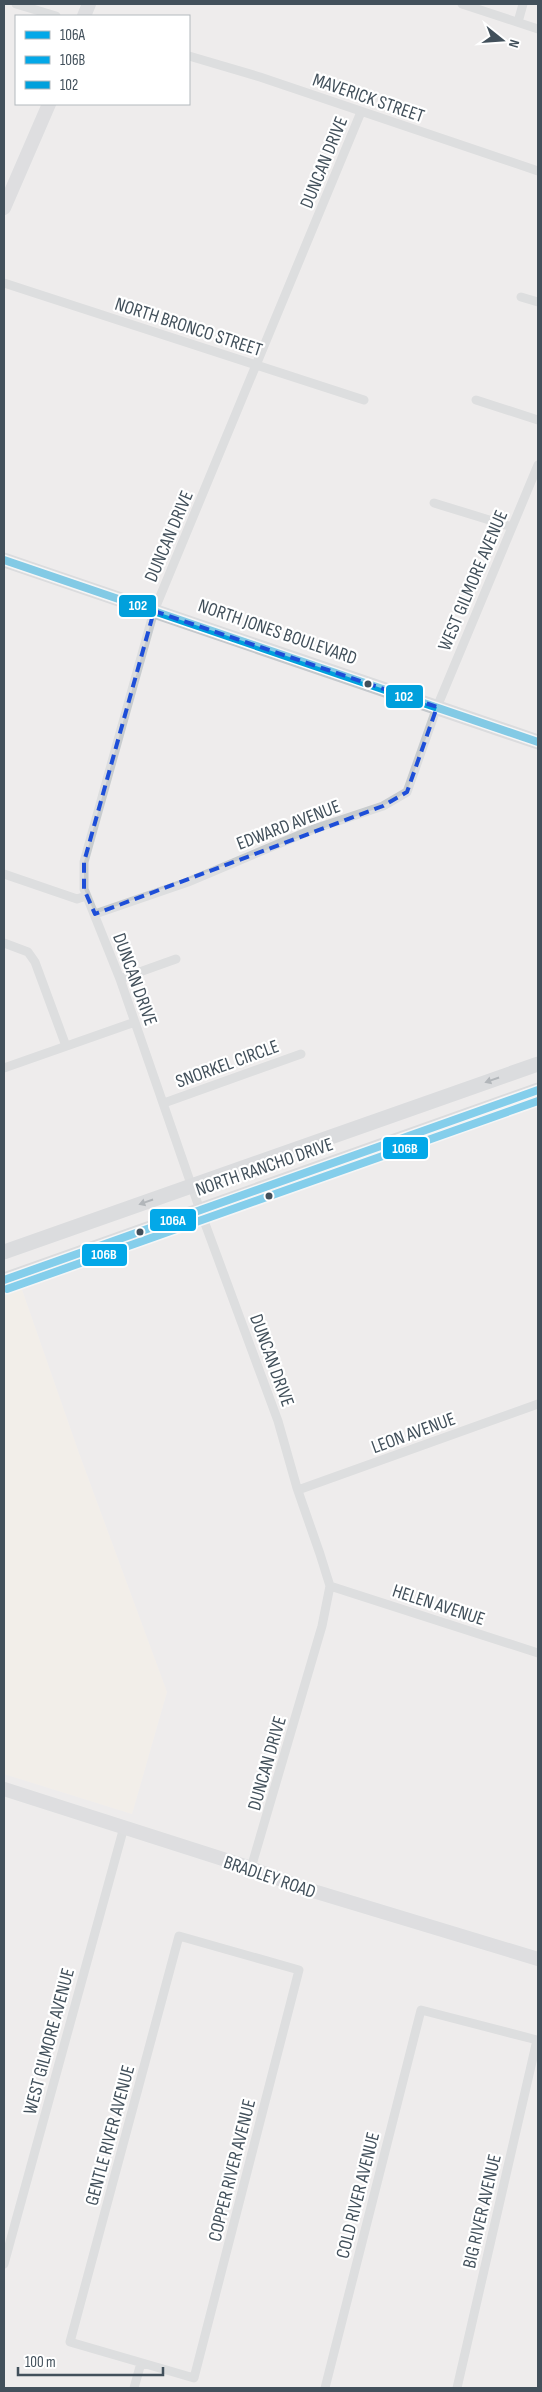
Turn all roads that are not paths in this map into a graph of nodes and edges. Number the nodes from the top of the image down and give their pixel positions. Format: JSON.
{"nodes":[{"id":1,"x":16,"y":4,"type":"edge"},
{"id":2,"x":462,"y":4,"type":"edge"},
{"id":3,"x":523,"y":4,"type":"edge"},
{"id":4,"x":53,"y":15,"type":"edge"},
{"id":5,"x":518,"y":22,"type":"junction"},
{"id":6,"x":538,"y":29,"type":"edge"},
{"id":7,"x":190,"y":56,"type":"edge"},
{"id":8,"x":49,"y":105,"type":"edge"},
{"id":9,"x":361,"y":112,"type":"junction"},
{"id":10,"x":538,"y":171,"type":"edge"},
{"id":11,"x":4,"y":208,"type":"edge"},
{"id":12,"x":4,"y":283,"type":"edge"},
{"id":13,"x":521,"y":297,"type":"dead end"},
{"id":14,"x":538,"y":302,"type":"edge"},
{"id":15,"x":257,"y":365,"type":"junction"},
{"id":16,"x":364,"y":400,"type":"dead end"},
{"id":17,"x":476,"y":400,"type":"dead end"},
{"id":18,"x":538,"y":420,"type":"edge"},
{"id":19,"x":538,"y":465,"type":"edge"},
{"id":20,"x":434,"y":503,"type":"dead end"},
{"id":21,"x":512,"y":527,"type":"junction"},
{"id":22,"x":4,"y":560,"type":"edge"},
{"id":23,"x":154,"y":611,"type":"junction"},
{"id":24,"x":437,"y":707,"type":"junction"},
{"id":25,"x":538,"y":742,"type":"edge"},
{"id":26,"x":4,"y":874,"type":"edge"},
{"id":27,"x":86,"y":896,"type":"junction"},
{"id":28,"x":95,"y":914,"type":"junction"},
{"id":29,"x":4,"y":943,"type":"edge"},
{"id":30,"x":176,"y":959,"type":"dead end"},
{"id":31,"x":120,"y":979,"type":"junction"},
{"id":32,"x":135,"y":1022,"type":"junction"},
{"id":33,"x":66,"y":1046,"type":"junction"},
{"id":34,"x":301,"y":1054,"type":"dead end"},
{"id":35,"x":538,"y":1064,"type":"edge"},
{"id":36,"x":4,"y":1068,"type":"edge"},
{"id":37,"x":538,"y":1090,"type":"edge"},
{"id":38,"x":164,"y":1103,"type":"junction"},
{"id":39,"x":192,"y":1186,"type":"junction"},
{"id":40,"x":200,"y":1210,"type":"junction"},
{"id":41,"x":4,"y":1252,"type":"edge"},
{"id":42,"x":4,"y":1280,"type":"edge"},
{"id":43,"x":538,"y":1404,"type":"edge"},
{"id":44,"x":298,"y":1490,"type":"junction"},
{"id":45,"x":330,"y":1586,"type":"junction"},
{"id":46,"x":538,"y":1653,"type":"edge"},
{"id":47,"x":4,"y":1789,"type":"edge"},
{"id":48,"x":124,"y":1827,"type":"junction"},
{"id":49,"x":252,"y":1868,"type":"junction"},
{"id":50,"x":538,"y":1959,"type":"edge"},
{"id":51,"x":299,"y":1970,"type":"joint"},
{"id":52,"x":537,"y":2040,"type":"joint"},
{"id":53,"x":4,"y":2264,"type":"edge"},
{"id":54,"x":141,"y":2363,"type":"junction"},
{"id":55,"x":134,"y":2388,"type":"edge"},
{"id":56,"x":325,"y":2388,"type":"edge"},
{"id":57,"x":458,"y":2388,"type":"edge"}],
"edges":[{"from":1,"to":4,"type":"street"},
{"from":2,"to":5,"type":"street"},
{"from":3,"to":5,"type":"street"},
{"from":5,"to":6,"type":"street"},
{"from":7,"to":9,"type":"street","name":"MAVERICK STREET"},
{"from":8,"to":11,"type":"street"},
{"from":9,"to":10,"type":"street","name":"MAVERICK STREET"},
{"from":9,"to":15,"type":"street","name":"DUNCAN DRIVE"},
{"from":12,"to":15,"type":"street","name":"NORTH BRONCO STREET"},
{"from":13,"to":14,"type":"street"},
{"from":15,"to":16,"type":"street","name":"NORTH BRONCO STREET"},
{"from":15,"to":23,"type":"street","name":"DUNCAN DRIVE"},
{"from":17,"to":18,"type":"street"},
{"from":19,"to":21,"type":"street","name":"WEST GILMORE AVENUE"},
{"from":20,"to":21,"type":"street"},
{"from":21,"to":24,"type":"street","name":"WEST GILMORE AVENUE"},
{"from":22,"to":23,"type":"main road","name":"NORTH JONES BOULEVARD"},
{"from":23,"to":24,"type":"main road","name":"NORTH JONES BOULEVARD"},
{"from":23,"to":27,"type":"street","name":"DUNCAN DRIVE"},
{"from":24,"to":25,"type":"main road","name":"NORTH JONES BOULEVARD"},
{"from":24,"to":28,"type":"street","name":"EDWARD AVENUE"},
{"from":26,"to":27,"type":"street"},
{"from":27,"to":28,"type":"street","name":"DUNCAN DRIVE"},
{"from":28,"to":31,"type":"street","name":"DUNCAN DRIVE"},
{"from":29,"to":33,"type":"street"},
{"from":30,"to":31,"type":"street"},
{"from":31,"to":32,"type":"street","name":"DUNCAN DRIVE"},
{"from":32,"to":33,"type":"street"},
{"from":32,"to":38,"type":"street","name":"DUNCAN DRIVE"},
{"from":33,"to":36,"type":"street"},
{"from":34,"to":38,"type":"street","name":"SNORKEL CIRCLE"},
{"from":35,"to":39,"type":"main road","name":"NORTH RANCHO DRIVE","one_way":true},
{"from":37,"to":40,"type":"main road","name":"NORTH RANCHO DRIVE"},
{"from":38,"to":39,"type":"street","name":"DUNCAN DRIVE"},
{"from":39,"to":40,"type":"street","name":"DUNCAN DRIVE"},
{"from":39,"to":41,"type":"main road","name":"NORTH RANCHO DRIVE","one_way":true},
{"from":40,"to":42,"type":"main road","name":"NORTH RANCHO DRIVE"},
{"from":40,"to":44,"type":"street","name":"DUNCAN DRIVE"},
{"from":43,"to":44,"type":"street","name":"LEON AVENUE"},
{"from":44,"to":45,"type":"street","name":"DUNCAN DRIVE"},
{"from":45,"to":46,"type":"street","name":"HELEN AVENUE"},
{"from":45,"to":49,"type":"street","name":"DUNCAN DRIVE"},
{"from":47,"to":48,"type":"street","name":"BRADLEY ROAD"},
{"from":48,"to":49,"type":"street","name":"BRADLEY ROAD"},
{"from":48,"to":53,"type":"street","name":"WEST GILMORE AVENUE"},
{"from":49,"to":50,"type":"street","name":"BRADLEY ROAD"},
{"from":51,"to":54,"type":"street","name":"COPPER RIVER AVENUE"},
{"from":51,"to":54,"type":"street","name":"GENTLE RIVER AVENUE"},
{"from":52,"to":56,"type":"street","name":"COLD RIVER AVENUE"},
{"from":52,"to":57,"type":"street","name":"BIG RIVER AVENUE"},
{"from":54,"to":55,"type":"street"}]}
